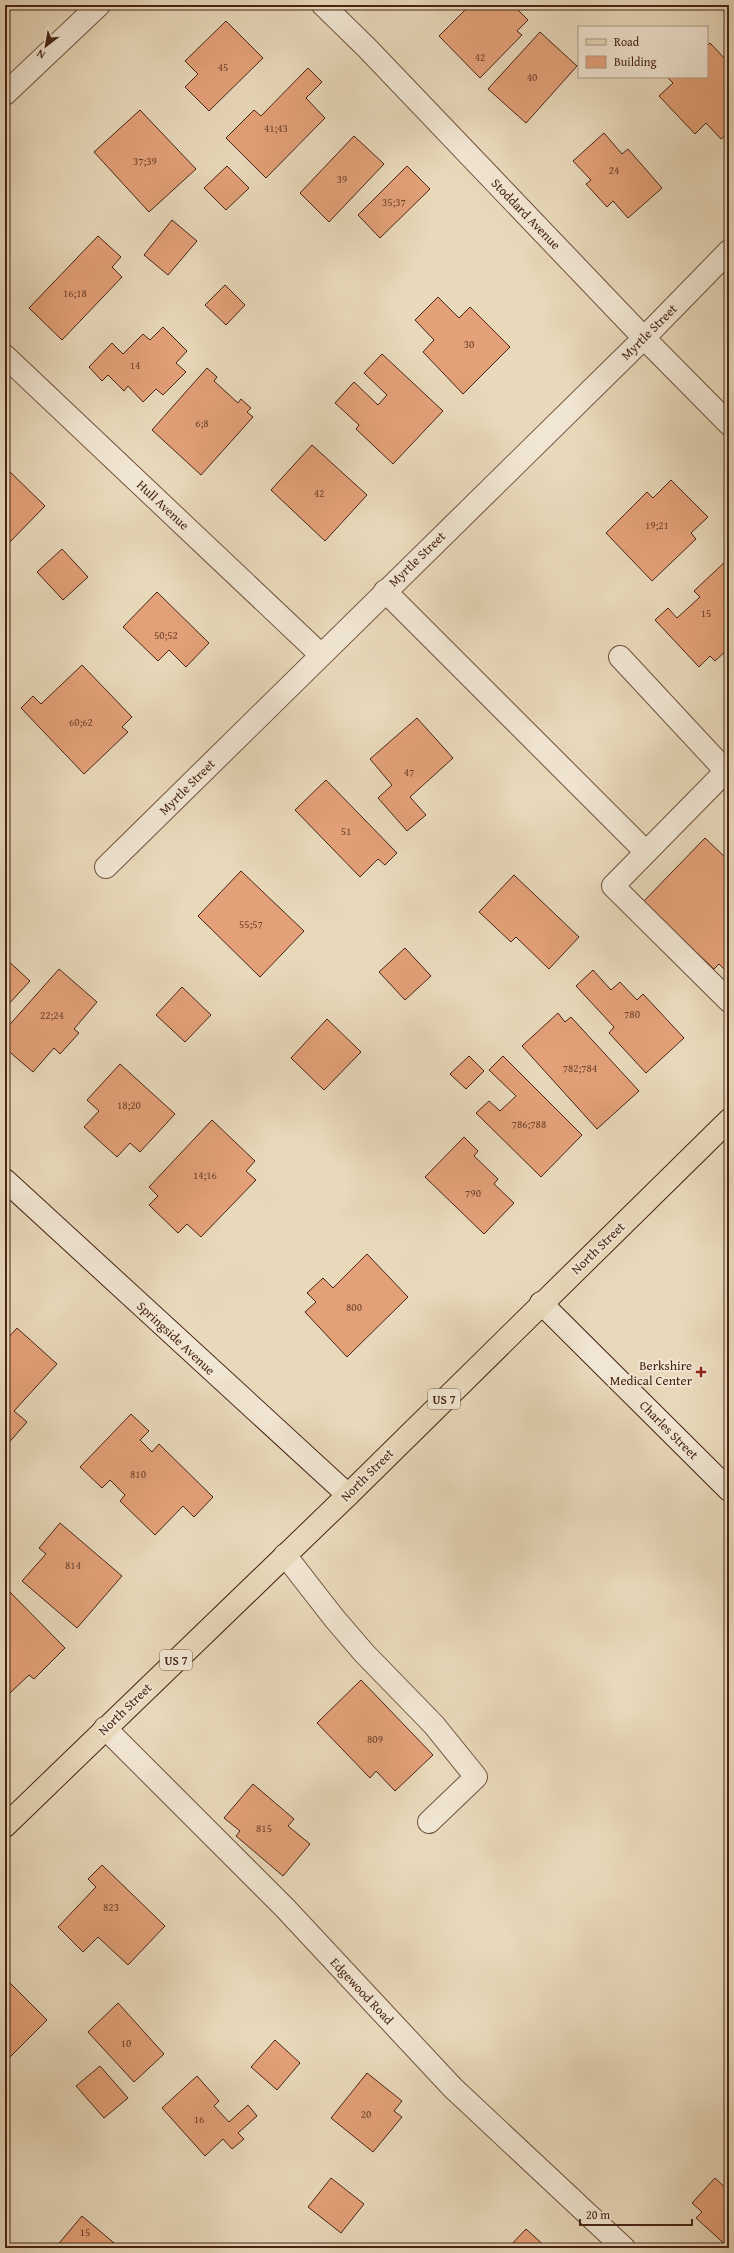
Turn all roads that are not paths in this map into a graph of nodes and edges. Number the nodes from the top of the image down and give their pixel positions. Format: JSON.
{"nodes":[{"id":1,"x":99,"y":5,"type":"edge"},
{"id":2,"x":323,"y":5,"type":"edge"},
{"id":3,"x":5,"y":94,"type":"edge"},
{"id":4,"x":729,"y":251,"type":"edge"},
{"id":5,"x":644,"y":338,"type":"junction"},
{"id":6,"x":5,"y":356,"type":"edge"},
{"id":7,"x":729,"y":424,"type":"edge"},
{"id":8,"x":385,"y":591,"type":"junction"},
{"id":9,"x":320,"y":654,"type":"junction"},
{"id":10,"x":620,"y":657,"type":"dead end"},
{"id":11,"x":728,"y":770,"type":"edge"},
{"id":12,"x":646,"y":852,"type":"junction"},
{"id":13,"x":106,"y":867,"type":"dead end"},
{"id":14,"x":729,"y":1001,"type":"edge"},
{"id":15,"x":728,"y":1121,"type":"edge"},
{"id":16,"x":5,"y":1180,"type":"edge"},
{"id":17,"x":540,"y":1303,"type":"junction"},
{"id":18,"x":729,"y":1490,"type":"edge"},
{"id":19,"x":348,"y":1495,"type":"junction"},
{"id":20,"x":285,"y":1556,"type":"junction"},
{"id":21,"x":105,"y":1728,"type":"junction"},
{"id":22,"x":430,"y":1822,"type":"dead end"},
{"id":23,"x":5,"y":1826,"type":"edge"},
{"id":24,"x":624,"y":2248,"type":"edge"}],
"edges":[{"from":1,"to":3,"type":"street"},
{"from":2,"to":5,"type":"street","name":"Stoddard Avenue"},
{"from":4,"to":5,"type":"street","name":"Myrtle Street"},
{"from":5,"to":7,"type":"street","name":"Stoddard Avenue"},
{"from":5,"to":8,"type":"street","name":"Myrtle Street"},
{"from":6,"to":9,"type":"street","name":"Hull Avenue"},
{"from":8,"to":9,"type":"street","name":"Myrtle Street"},
{"from":8,"to":12,"type":"street"},
{"from":9,"to":13,"type":"street","name":"Myrtle Street"},
{"from":10,"to":11,"type":"street"},
{"from":11,"to":12,"type":"street"},
{"from":12,"to":14,"type":"street"},
{"from":15,"to":17,"type":"main road","name":"North Street","number":"US 7"},
{"from":16,"to":19,"type":"street","name":"Springside Avenue"},
{"from":17,"to":18,"type":"street","name":"Charles Street"},
{"from":17,"to":19,"type":"main road","name":"North Street","number":"US 7"},
{"from":19,"to":20,"type":"main road","name":"North Street","number":"US 7"},
{"from":20,"to":21,"type":"main road","name":"North Street","number":"US 7"},
{"from":20,"to":22,"type":"street"},
{"from":21,"to":23,"type":"main road","name":"North Street","number":"US 7"},
{"from":21,"to":24,"type":"street","name":"Edgewood Road"}]}
